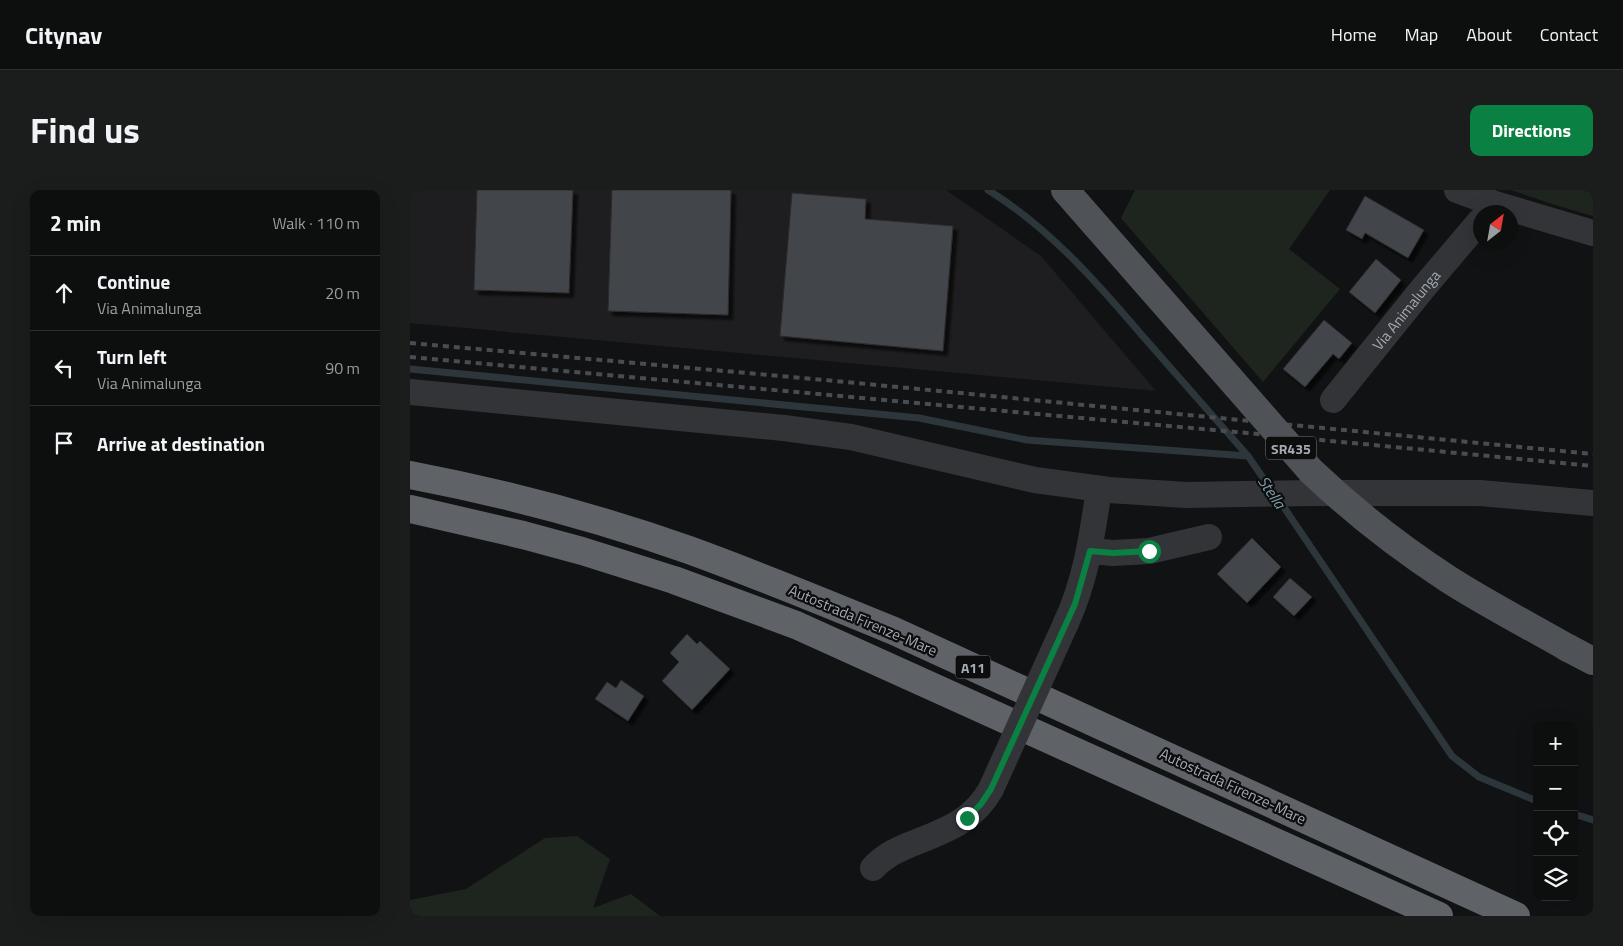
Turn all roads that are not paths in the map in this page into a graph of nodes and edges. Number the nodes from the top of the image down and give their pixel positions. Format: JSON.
{"nodes":[{"id":1,"x":1065,"y":190,"type":"edge"},
{"id":2,"x":1457,"y":190,"type":"edge"},
{"id":3,"x":1477,"y":205,"type":"edge"},
{"id":4,"x":1518,"y":219,"type":"edge"},
{"id":5,"x":1473,"y":230,"type":"edge"},
{"id":6,"x":1593,"y":233,"type":"edge"},
{"id":7,"x":410,"y":392,"type":"edge"},
{"id":8,"x":1333,"y":400,"type":"dead end"},
{"id":9,"x":410,"y":476,"type":"edge"},
{"id":10,"x":1099,"y":489,"type":"junction"},
{"id":11,"x":1593,"y":503,"type":"edge"},
{"id":12,"x":410,"y":509,"type":"edge"},
{"id":13,"x":1209,"y":537,"type":"dead end"},
{"id":14,"x":1090,"y":551,"type":"junction"},
{"id":15,"x":1593,"y":661,"type":"edge"},
{"id":16,"x":873,"y":868,"type":"dead end"},
{"id":17,"x":1439,"y":916,"type":"edge"},
{"id":18,"x":1516,"y":916,"type":"edge"}],
"edges":[{"from":1,"to":15,"type":"main road","number":"SR435","bridge":true},
{"from":2,"to":3,"type":"street"},
{"from":4,"to":6,"type":"street"},
{"from":5,"to":8,"type":"street","name":"Via Animalunga"},
{"from":7,"to":10,"type":"street"},
{"from":9,"to":18,"type":"highway","name":"Autostrada Firenze-Mare","number":"A11"},
{"from":10,"to":11,"type":"street"},
{"from":10,"to":14,"type":"street"},
{"from":12,"to":17,"type":"highway","name":"Autostrada Firenze-Mare","number":"A11"},
{"from":13,"to":14,"type":"street"},
{"from":14,"to":16,"type":"street","bridge":true}]}
